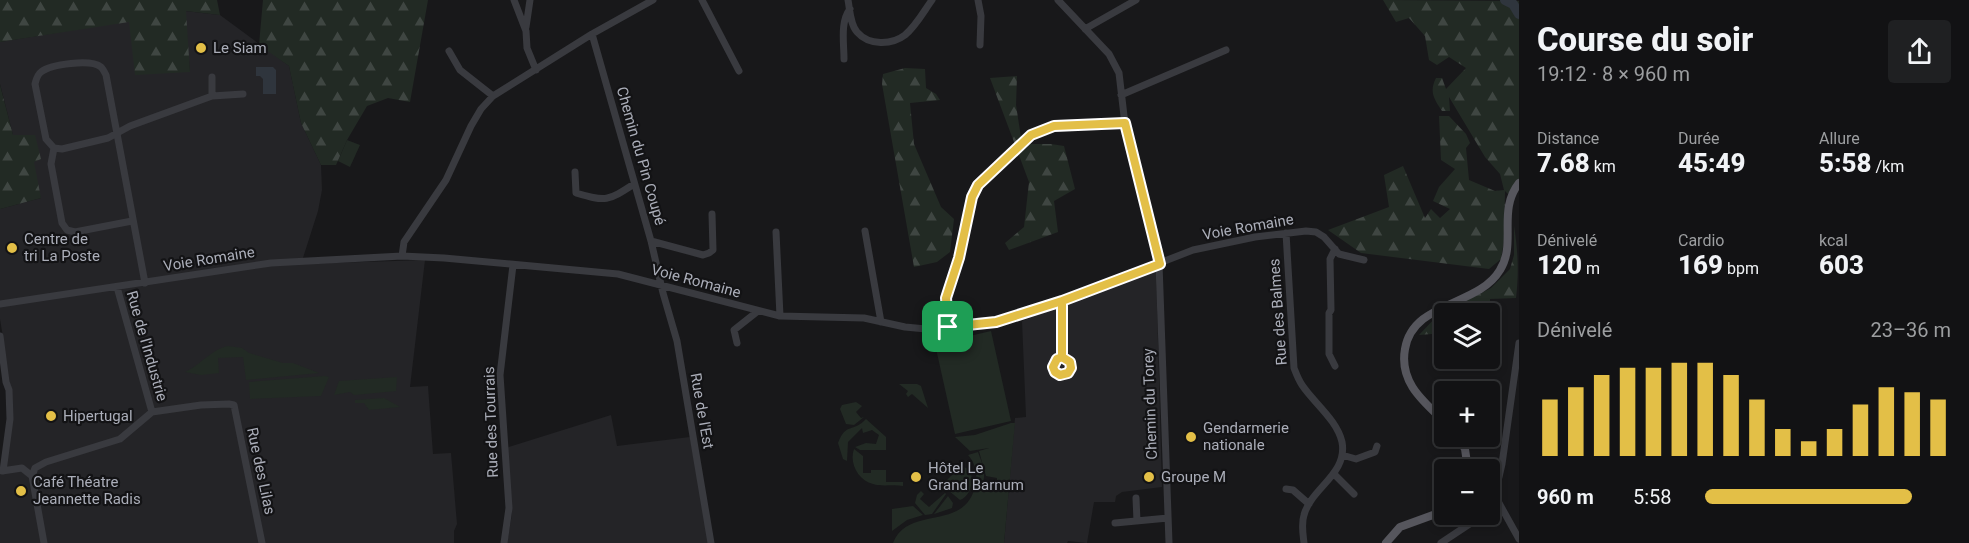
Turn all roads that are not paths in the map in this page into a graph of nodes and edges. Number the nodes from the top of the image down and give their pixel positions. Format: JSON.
{"nodes":[{"id":1,"x":514,"y":0,"type":"edge"},
{"id":2,"x":530,"y":0,"type":"edge"},
{"id":3,"x":653,"y":0,"type":"edge"},
{"id":4,"x":702,"y":0,"type":"edge"},
{"id":5,"x":848,"y":0,"type":"edge"},
{"id":6,"x":932,"y":0,"type":"edge"},
{"id":7,"x":978,"y":0,"type":"edge"},
{"id":8,"x":1058,"y":0,"type":"edge"},
{"id":9,"x":1136,"y":0,"type":"edge"},
{"id":10,"x":850,"y":9,"type":"junction"},
{"id":11,"x":1085,"y":29,"type":"junction"},
{"id":12,"x":526,"y":30,"type":"junction"},
{"id":13,"x":592,"y":34,"type":"junction"},
{"id":14,"x":980,"y":45,"type":"dead end"},
{"id":15,"x":1226,"y":50,"type":"dead end"},
{"id":16,"x":449,"y":51,"type":"dead end"},
{"id":17,"x":844,"y":59,"type":"dead end"},
{"id":18,"x":536,"y":70,"type":"junction"},
{"id":19,"x":739,"y":71,"type":"dead end"},
{"id":20,"x":212,"y":77,"type":"dead end"},
{"id":21,"x":243,"y":94,"type":"dead end"},
{"id":22,"x":1121,"y":94,"type":"junction"},
{"id":23,"x":212,"y":96,"type":"junction"},
{"id":24,"x":493,"y":96,"type":"junction"},
{"id":25,"x":1125,"y":123,"type":"junction"},
{"id":26,"x":116,"y":134,"type":"junction"},
{"id":27,"x":54,"y":148,"type":"junction"},
{"id":28,"x":575,"y":172,"type":"dead end"},
{"id":29,"x":1519,"y":183,"type":"edge"},
{"id":30,"x":634,"y":184,"type":"junction"},
{"id":31,"x":712,"y":214,"type":"dead end"},
{"id":32,"x":132,"y":221,"type":"junction"},
{"id":33,"x":865,"y":231,"type":"dead end"},
{"id":34,"x":777,"y":232,"type":"dead end"},
{"id":35,"x":1286,"y":232,"type":"junction"},
{"id":36,"x":651,"y":241,"type":"junction"},
{"id":37,"x":1335,"y":249,"type":"junction"},
{"id":38,"x":402,"y":256,"type":"junction"},
{"id":39,"x":1364,"y":260,"type":"dead end"},
{"id":40,"x":513,"y":264,"type":"junction"},
{"id":41,"x":1160,"y":264,"type":"junction"},
{"id":42,"x":145,"y":283,"type":"junction"},
{"id":43,"x":661,"y":286,"type":"junction"},
{"id":44,"x":117,"y":287,"type":"junction"},
{"id":45,"x":1062,"y":301,"type":"junction"},
{"id":46,"x":0,"y":304,"type":"edge"},
{"id":47,"x":758,"y":311,"type":"junction"},
{"id":48,"x":780,"y":316,"type":"junction"},
{"id":49,"x":880,"y":322,"type":"junction"},
{"id":50,"x":948,"y":327,"type":"junction"},
{"id":51,"x":0,"y":336,"type":"edge"},
{"id":52,"x":737,"y":343,"type":"dead end"},
{"id":53,"x":1519,"y":343,"type":"edge"},
{"id":54,"x":1062,"y":357,"type":"dead end"},
{"id":55,"x":1335,"y":366,"type":"dead end"},
{"id":56,"x":1434,"y":410,"type":"edge"},
{"id":57,"x":152,"y":412,"type":"junction"},
{"id":58,"x":1377,"y":446,"type":"dead end"},
{"id":59,"x":1342,"y":455,"type":"junction"},
{"id":60,"x":1500,"y":470,"type":"edge"},
{"id":61,"x":2,"y":471,"type":"edge"},
{"id":62,"x":1334,"y":474,"type":"junction"},
{"id":63,"x":32,"y":476,"type":"junction"},
{"id":64,"x":1286,"y":489,"type":"dead end"},
{"id":65,"x":1354,"y":494,"type":"dead end"},
{"id":66,"x":1136,"y":498,"type":"dead end"},
{"id":67,"x":1500,"y":503,"type":"edge"},
{"id":68,"x":1309,"y":504,"type":"junction"},
{"id":69,"x":1434,"y":515,"type":"edge"},
{"id":70,"x":1168,"y":518,"type":"junction"},
{"id":71,"x":1137,"y":521,"type":"junction"},
{"id":72,"x":1115,"y":523,"type":"dead end"},
{"id":73,"x":1469,"y":525,"type":"edge"},
{"id":74,"x":1519,"y":539,"type":"edge"},
{"id":75,"x":44,"y":543,"type":"edge"},
{"id":76,"x":262,"y":543,"type":"edge"},
{"id":77,"x":504,"y":543,"type":"edge"},
{"id":78,"x":711,"y":543,"type":"edge"},
{"id":79,"x":1169,"y":543,"type":"edge"},
{"id":80,"x":1304,"y":543,"type":"edge"},
{"id":81,"x":1386,"y":543,"type":"edge"},
{"id":82,"x":1441,"y":543,"type":"edge"}],
"edges":[{"from":1,"to":12,"type":"street"},
{"from":2,"to":12,"type":"street"},
{"from":3,"to":13,"type":"street"},
{"from":4,"to":19,"type":"street"},
{"from":5,"to":10,"type":"street"},
{"from":6,"to":10,"type":"street"},
{"from":7,"to":14,"type":"street"},
{"from":8,"to":11,"type":"street","name":"Chemin du Torey"},
{"from":9,"to":11,"type":"street"},
{"from":10,"to":17,"type":"street"},
{"from":11,"to":22,"type":"street","name":"Chemin du Torey"},
{"from":12,"to":18,"type":"street"},
{"from":13,"to":18,"type":"street"},
{"from":13,"to":30,"type":"street","name":"Chemin du Pin Coupé"},
{"from":15,"to":22,"type":"street"},
{"from":16,"to":24,"type":"street"},
{"from":18,"to":24,"type":"street"},
{"from":20,"to":23,"type":"street"},
{"from":21,"to":23,"type":"street"},
{"from":22,"to":25,"type":"street","name":"Chemin du Torey"},
{"from":23,"to":26,"type":"street"},
{"from":24,"to":38,"type":"street"},
{"from":25,"to":41,"type":"street","name":"Chemin du Torey"},
{"from":25,"to":50,"type":"street"},
{"from":26,"to":27,"type":"street"},
{"from":26,"to":27,"type":"street"},
{"from":26,"to":32,"type":"street"},
{"from":27,"to":32,"type":"street"},
{"from":28,"to":30,"type":"street"},
{"from":29,"to":56,"type":"main road"},
{"from":30,"to":36,"type":"street","name":"Chemin du Pin Coupé"},
{"from":31,"to":36,"type":"street"},
{"from":32,"to":42,"type":"street"},
{"from":33,"to":49,"type":"street"},
{"from":34,"to":48,"type":"street"},
{"from":35,"to":37,"type":"street","name":"Voie Romaine"},
{"from":35,"to":41,"type":"street","name":"Voie Romaine"},
{"from":35,"to":59,"type":"street","name":"Rue des Balmes"},
{"from":36,"to":43,"type":"street","name":"Chemin du Pin Coupé"},
{"from":37,"to":39,"type":"street","name":"Voie Romaine"},
{"from":37,"to":55,"type":"street"},
{"from":38,"to":40,"type":"street","name":"Voie Romaine"},
{"from":38,"to":42,"type":"street","name":"Voie Romaine"},
{"from":40,"to":43,"type":"street","name":"Voie Romaine"},
{"from":40,"to":77,"type":"street","name":"Rue des Tourrais"},
{"from":41,"to":45,"type":"street","name":"Voie Romaine"},
{"from":41,"to":70,"type":"street","name":"Chemin du Torey"},
{"from":42,"to":44,"type":"street","name":"Voie Romaine"},
{"from":43,"to":47,"type":"street","name":"Voie Romaine"},
{"from":43,"to":78,"type":"street","name":"Rue de l'Est"},
{"from":44,"to":46,"type":"street","name":"Voie Romaine"},
{"from":44,"to":57,"type":"street","name":"Rue de l'Industrie"},
{"from":45,"to":50,"type":"street","name":"Voie Romaine"},
{"from":45,"to":54,"type":"street"},
{"from":47,"to":48,"type":"street","name":"Voie Romaine"},
{"from":47,"to":52,"type":"street"},
{"from":48,"to":49,"type":"street","name":"Voie Romaine"},
{"from":49,"to":50,"type":"street","name":"Voie Romaine"},
{"from":51,"to":61,"type":"street"},
{"from":53,"to":60,"type":"street"},
{"from":57,"to":63,"type":"street"},
{"from":57,"to":76,"type":"street","name":"Rue des Lilas"},
{"from":58,"to":59,"type":"street"},
{"from":59,"to":62,"type":"street"},
{"from":61,"to":63,"type":"street"},
{"from":62,"to":65,"type":"street"},
{"from":62,"to":68,"type":"street"},
{"from":63,"to":75,"type":"street"},
{"from":64,"to":68,"type":"street"},
{"from":66,"to":71,"type":"street"},
{"from":67,"to":74,"type":"street"},
{"from":68,"to":80,"type":"street"},
{"from":69,"to":81,"type":"main road"},
{"from":70,"to":71,"type":"street"},
{"from":70,"to":79,"type":"street","name":"Chemin du Torey"},
{"from":71,"to":72,"type":"street"},
{"from":73,"to":82,"type":"street"}]}
